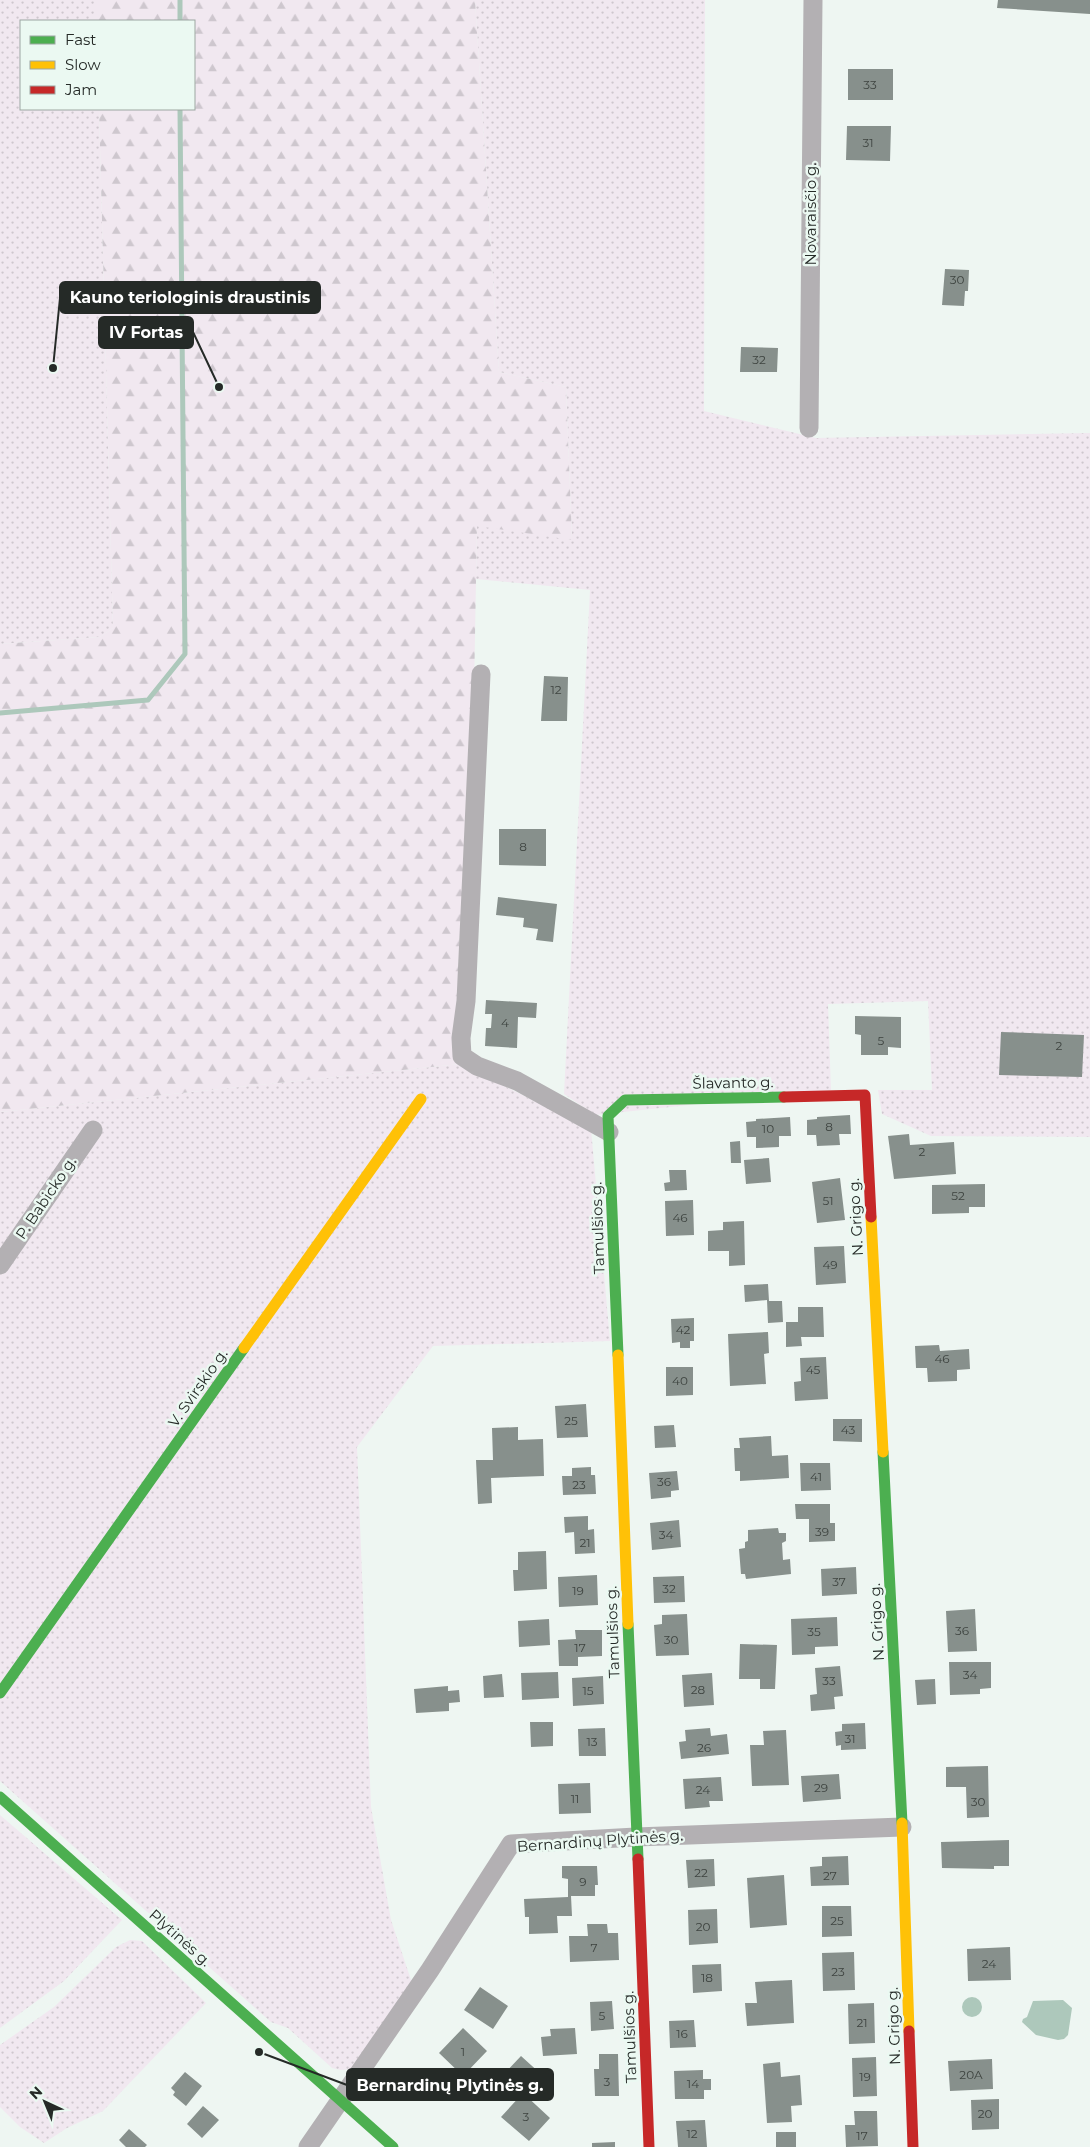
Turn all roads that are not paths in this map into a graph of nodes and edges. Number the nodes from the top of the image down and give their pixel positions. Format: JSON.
{"nodes":[{"id":1,"x":813,"y":0,"type":"edge"},
{"id":2,"x":809,"y":428,"type":"dead end"},
{"id":3,"x":481,"y":674,"type":"dead end"},
{"id":4,"x":865,"y":1095,"type":"joint"},
{"id":5,"x":421,"y":1099,"type":"dead end"},
{"id":6,"x":609,"y":1124,"type":"junction"},
{"id":7,"x":93,"y":1130,"type":"dead end"},
{"id":8,"x":0,"y":1266,"type":"edge"},
{"id":9,"x":0,"y":1693,"type":"edge"},
{"id":10,"x":0,"y":1797,"type":"edge"},
{"id":11,"x":902,"y":1827,"type":"junction"},
{"id":12,"x":636,"y":1837,"type":"junction"},
{"id":13,"x":340,"y":2100,"type":"junction"},
{"id":14,"x":308,"y":2147,"type":"edge"},
{"id":15,"x":393,"y":2147,"type":"edge"},
{"id":16,"x":649,"y":2147,"type":"edge"},
{"id":17,"x":913,"y":2147,"type":"edge"}],
"edges":[{"from":1,"to":2,"type":"street","name":"Novaraisčio g."},
{"from":3,"to":6,"type":"street"},
{"from":4,"to":6,"type":"street","name":"Šlavanto g."},
{"from":4,"to":11,"type":"street","name":"N. Grigo g."},
{"from":5,"to":9,"type":"street","name":"V. Svirskio g."},
{"from":6,"to":12,"type":"street","name":"Tamulšios g."},
{"from":7,"to":8,"type":"street","name":"P. Babicko g."},
{"from":10,"to":13,"type":"street","name":"Plytinės g."},
{"from":11,"to":12,"type":"street","name":"Bernardinų Plytinės g."},
{"from":11,"to":17,"type":"street","name":"N. Grigo g."},
{"from":12,"to":13,"type":"street","name":"Bernardinų Plytinės g."},
{"from":12,"to":16,"type":"street","name":"Tamulšios g."},
{"from":13,"to":14,"type":"street","name":"Bernardinų Plytinės g."},
{"from":13,"to":15,"type":"street","name":"Plytinės g."}]}
